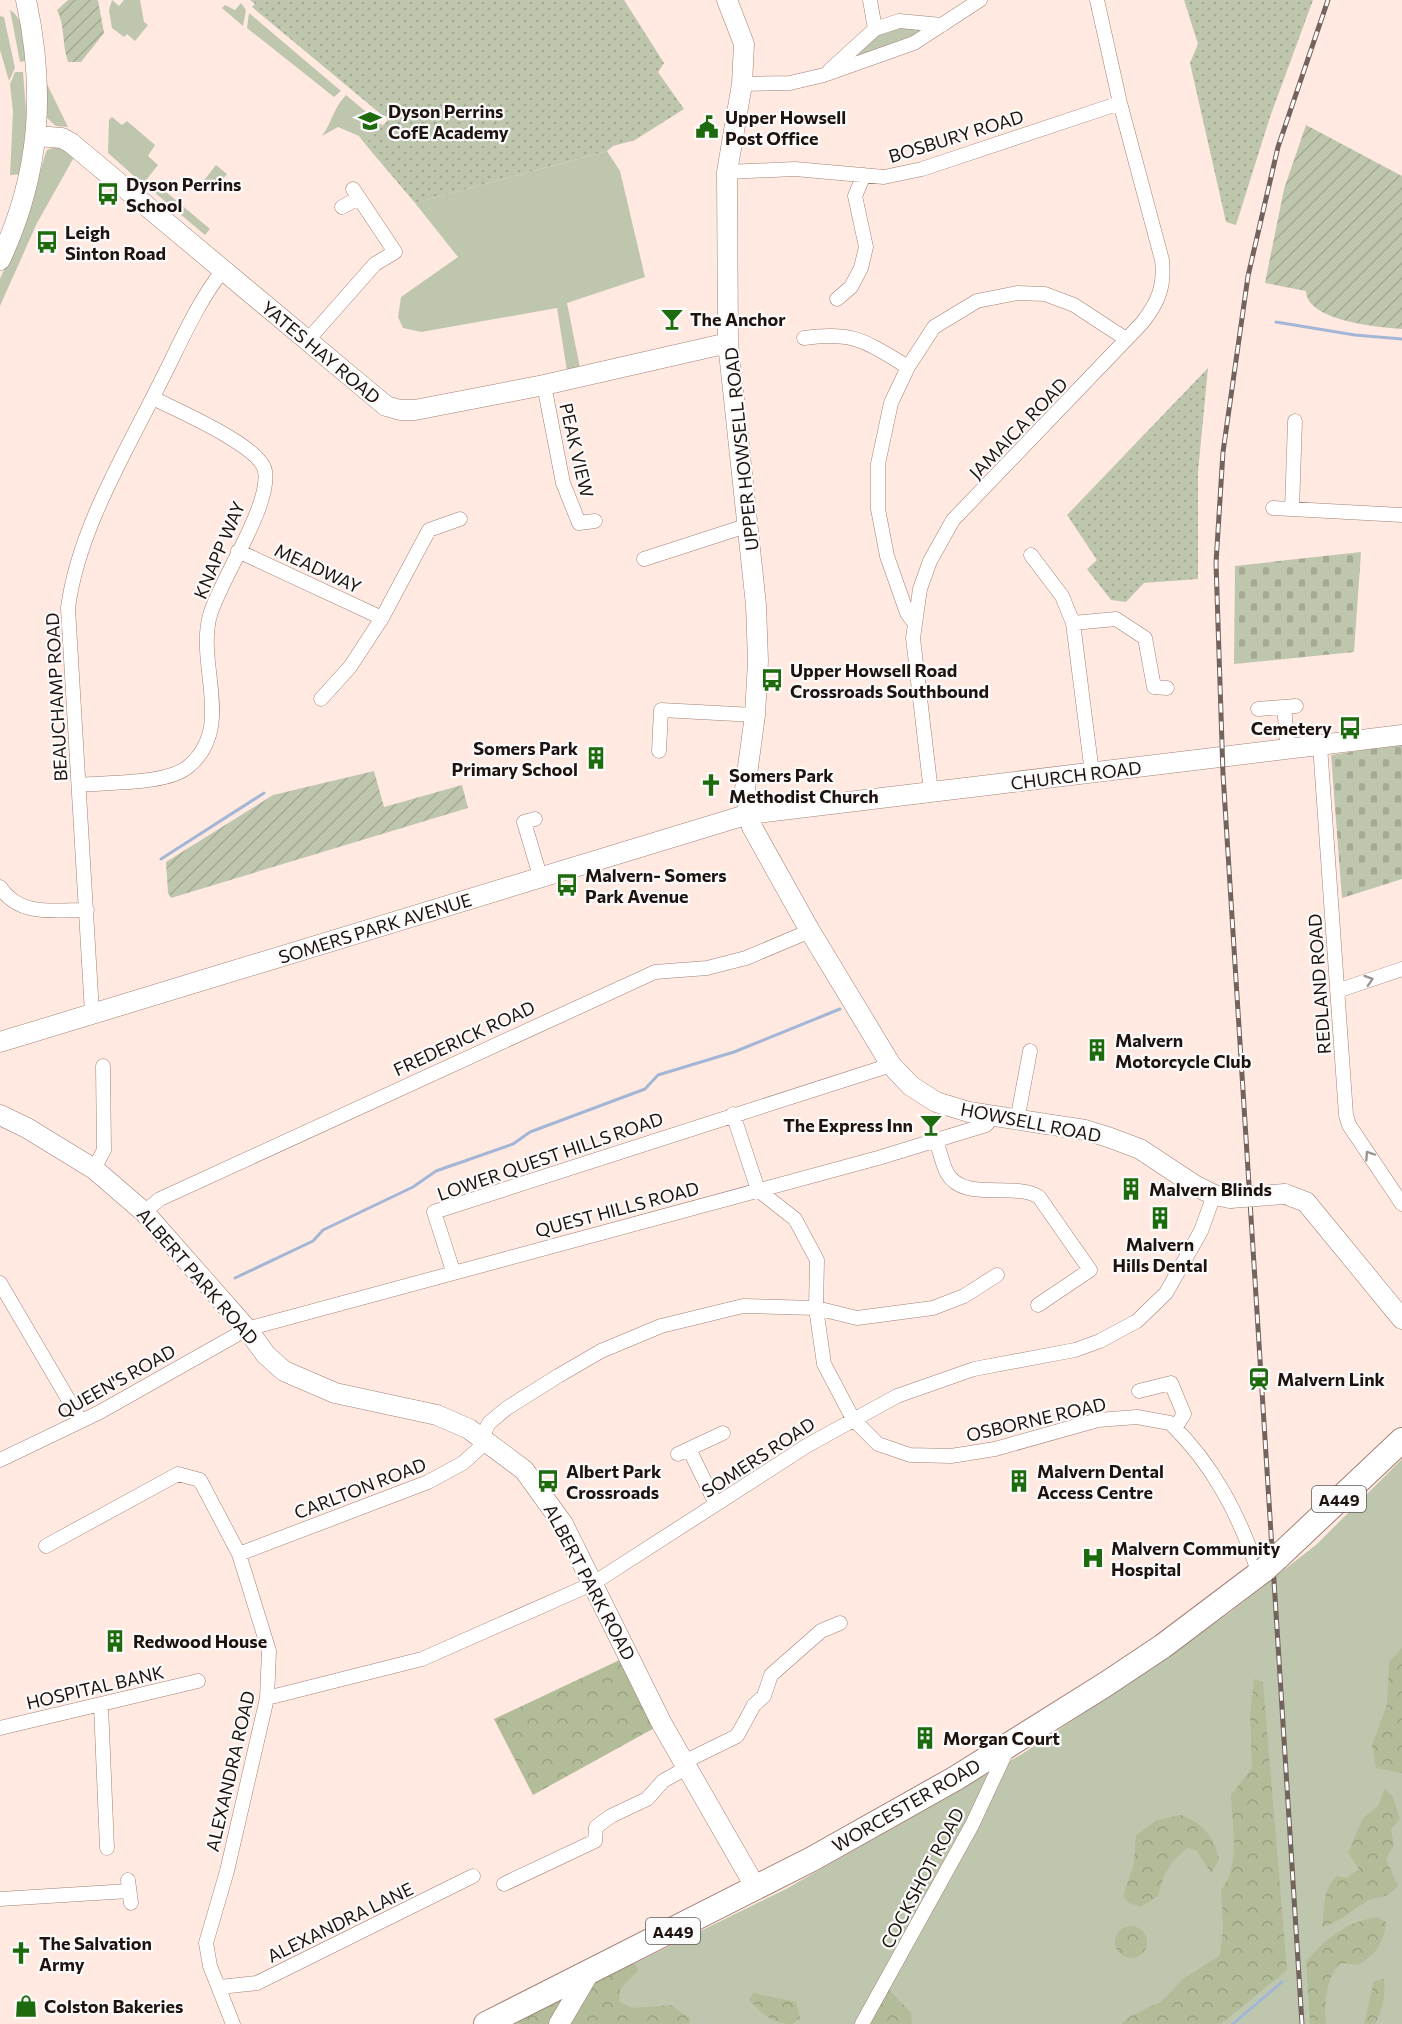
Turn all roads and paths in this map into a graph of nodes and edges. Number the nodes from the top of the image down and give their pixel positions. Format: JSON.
{"nodes":[{"id":1,"x":26,"y":0,"type":"edge"},
{"id":2,"x":727,"y":0,"type":"edge"},
{"id":3,"x":870,"y":0,"type":"edge"},
{"id":4,"x":980,"y":0,"type":"edge"},
{"id":5,"x":1097,"y":0,"type":"edge"},
{"id":6,"x":942,"y":25,"type":"junction"},
{"id":7,"x":875,"y":29,"type":"junction"},
{"id":8,"x":824,"y":75,"type":"junction"},
{"id":9,"x":742,"y":84,"type":"junction"},
{"id":10,"x":1120,"y":103,"type":"junction"},
{"id":11,"x":36,"y":136,"type":"junction"},
{"id":12,"x":727,"y":172,"type":"junction"},
{"id":13,"x":864,"y":175,"type":"junction"},
{"id":14,"x":342,"y":207,"type":"dead end"},
{"id":15,"x":0,"y":260,"type":"edge"},
{"id":16,"x":223,"y":270,"type":"junction"},
{"id":17,"x":837,"y":299,"type":"dead end"},
{"id":18,"x":804,"y":338,"type":"dead end"},
{"id":19,"x":1126,"y":339,"type":"junction"},
{"id":20,"x":307,"y":341,"type":"junction"},
{"id":21,"x":729,"y":344,"type":"junction"},
{"id":22,"x":908,"y":367,"type":"junction"},
{"id":23,"x":544,"y":385,"type":"junction"},
{"id":24,"x":153,"y":398,"type":"junction"},
{"id":25,"x":1294,"y":421,"type":"dead end"},
{"id":26,"x":1273,"y":508,"type":"dead end"},
{"id":27,"x":1292,"y":509,"type":"junction"},
{"id":28,"x":1402,"y":515,"type":"edge"},
{"id":29,"x":460,"y":519,"type":"dead end"},
{"id":30,"x":595,"y":521,"type":"dead end"},
{"id":31,"x":749,"y":525,"type":"junction"},
{"id":32,"x":238,"y":551,"type":"junction"},
{"id":33,"x":1031,"y":555,"type":"dead end"},
{"id":34,"x":644,"y":558,"type":"dead end"},
{"id":35,"x":382,"y":618,"type":"junction"},
{"id":36,"x":913,"y":621,"type":"junction"},
{"id":37,"x":1073,"y":623,"type":"junction"},
{"id":38,"x":1167,"y":688,"type":"dead end"},
{"id":39,"x":321,"y":699,"type":"dead end"},
{"id":40,"x":1258,"y":709,"type":"dead end"},
{"id":41,"x":754,"y":715,"type":"junction"},
{"id":42,"x":1402,"y":735,"type":"edge"},
{"id":43,"x":1320,"y":745,"type":"junction"},
{"id":44,"x":1288,"y":748,"type":"junction"},
{"id":45,"x":659,"y":752,"type":"dead end"},
{"id":46,"x":1092,"y":773,"type":"junction"},
{"id":47,"x":79,"y":784,"type":"junction"},
{"id":48,"x":931,"y":792,"type":"junction"},
{"id":49,"x":749,"y":814,"type":"junction"},
{"id":50,"x":535,"y":819,"type":"dead end"},
{"id":51,"x":540,"y":876,"type":"junction"},
{"id":52,"x":0,"y":887,"type":"edge"},
{"id":53,"x":87,"y":910,"type":"junction"},
{"id":54,"x":810,"y":931,"type":"junction"},
{"id":55,"x":1402,"y":969,"type":"edge"},
{"id":56,"x":1337,"y":991,"type":"junction"},
{"id":57,"x":92,"y":1014,"type":"junction"},
{"id":58,"x":0,"y":1042,"type":"edge"},
{"id":59,"x":1030,"y":1051,"type":"dead end"},
{"id":60,"x":891,"y":1065,"type":"junction"},
{"id":61,"x":103,"y":1066,"type":"dead end"},
{"id":62,"x":733,"y":1114,"type":"junction"},
{"id":63,"x":0,"y":1115,"type":"edge"},
{"id":64,"x":993,"y":1117,"type":"junction"},
{"id":65,"x":1017,"y":1121,"type":"junction"},
{"id":66,"x":936,"y":1141,"type":"junction"},
{"id":67,"x":94,"y":1169,"type":"junction"},
{"id":68,"x":758,"y":1190,"type":"junction"},
{"id":69,"x":1222,"y":1196,"type":"junction"},
{"id":70,"x":1402,"y":1204,"type":"edge"},
{"id":71,"x":144,"y":1212,"type":"junction"},
{"id":72,"x":453,"y":1271,"type":"junction"},
{"id":73,"x":997,"y":1275,"type":"dead end"},
{"id":74,"x":0,"y":1284,"type":"edge"},
{"id":75,"x":1038,"y":1305,"type":"dead end"},
{"id":76,"x":816,"y":1308,"type":"junction"},
{"id":77,"x":1402,"y":1319,"type":"edge"},
{"id":78,"x":247,"y":1329,"type":"junction"},
{"id":79,"x":1139,"y":1391,"type":"dead end"},
{"id":80,"x":853,"y":1419,"type":"junction"},
{"id":81,"x":81,"y":1421,"type":"junction"},
{"id":82,"x":1175,"y":1428,"type":"junction"},
{"id":83,"x":723,"y":1433,"type":"dead end"},
{"id":84,"x":484,"y":1439,"type":"junction"},
{"id":85,"x":1402,"y":1440,"type":"edge"},
{"id":86,"x":0,"y":1460,"type":"edge"},
{"id":87,"x":716,"y":1504,"type":"junction"},
{"id":88,"x":54,"y":1546,"type":"dead end"},
{"id":89,"x":238,"y":1554,"type":"junction"},
{"id":90,"x":1267,"y":1567,"type":"junction"},
{"id":91,"x":592,"y":1584,"type":"junction"},
{"id":92,"x":840,"y":1623,"type":"dead end"},
{"id":93,"x":198,"y":1681,"type":"dead end"},
{"id":94,"x":267,"y":1698,"type":"junction"},
{"id":95,"x":101,"y":1706,"type":"junction"},
{"id":96,"x":0,"y":1728,"type":"edge"},
{"id":97,"x":1009,"y":1746,"type":"junction"},
{"id":98,"x":686,"y":1764,"type":"junction"},
{"id":99,"x":107,"y":1848,"type":"dead end"},
{"id":100,"x":474,"y":1876,"type":"dead end"},
{"id":101,"x":504,"y":1884,"type":"dead end"},
{"id":102,"x":756,"y":1888,"type":"junction"},
{"id":103,"x":130,"y":1891,"type":"dead end"},
{"id":104,"x":0,"y":1899,"type":"edge"},
{"id":105,"x":589,"y":1973,"type":"junction"},
{"id":106,"x":220,"y":1987,"type":"junction"},
{"id":107,"x":233,"y":2024,"type":"edge"},
{"id":108,"x":486,"y":2024,"type":"edge"},
{"id":109,"x":560,"y":2024,"type":"edge"},
{"id":110,"x":862,"y":2024,"type":"edge"}],
"edges":[{"from":1,"to":11,"type":"street"},
{"from":2,"to":9,"type":"street","name":"UPPER HOWSELL ROAD"},
{"from":3,"to":7,"type":"street"},
{"from":4,"to":6,"type":"street"},
{"from":5,"to":10,"type":"street","name":"JAMAICA ROAD"},
{"from":6,"to":7,"type":"street"},
{"from":6,"to":8,"type":"street"},
{"from":7,"to":8,"type":"street"},
{"from":8,"to":9,"type":"street"},
{"from":9,"to":12,"type":"street","name":"UPPER HOWSELL ROAD"},
{"from":10,"to":13,"type":"street","name":"BOSBURY ROAD"},
{"from":10,"to":19,"type":"street","name":"JAMAICA ROAD"},
{"from":11,"to":15,"type":"street"},
{"from":11,"to":16,"type":"street","name":"YATES HAY ROAD"},
{"from":12,"to":13,"type":"street","name":"BOSBURY ROAD"},
{"from":12,"to":21,"type":"street","name":"UPPER HOWSELL ROAD"},
{"from":13,"to":17,"type":"street"},
{"from":14,"to":20,"type":"street"},
{"from":16,"to":20,"type":"street","name":"YATES HAY ROAD"},
{"from":16,"to":24,"type":"street","name":"BEAUCHAMP ROAD"},
{"from":18,"to":22,"type":"street"},
{"from":19,"to":22,"type":"street"},
{"from":19,"to":36,"type":"street","name":"JAMAICA ROAD"},
{"from":20,"to":23,"type":"street","name":"YATES HAY ROAD"},
{"from":21,"to":23,"type":"street","name":"YATES HAY ROAD"},
{"from":21,"to":31,"type":"street","name":"UPPER HOWSELL ROAD"},
{"from":22,"to":36,"type":"street"},
{"from":23,"to":30,"type":"street","name":"PEAK VIEW"},
{"from":24,"to":32,"type":"street","name":"KNAPP WAY"},
{"from":24,"to":47,"type":"street","name":"BEAUCHAMP ROAD"},
{"from":25,"to":27,"type":"street"},
{"from":26,"to":27,"type":"street"},
{"from":27,"to":28,"type":"street"},
{"from":29,"to":35,"type":"street"},
{"from":31,"to":34,"type":"street"},
{"from":31,"to":41,"type":"street","name":"UPPER HOWSELL ROAD"},
{"from":32,"to":35,"type":"street","name":"MEADWAY"},
{"from":32,"to":47,"type":"street","name":"KNAPP WAY"},
{"from":33,"to":37,"type":"street"},
{"from":35,"to":39,"type":"street"},
{"from":36,"to":48,"type":"street","name":"JAMAICA ROAD"},
{"from":37,"to":38,"type":"street"},
{"from":37,"to":46,"type":"street"},
{"from":40,"to":44,"type":"street"},
{"from":41,"to":45,"type":"street"},
{"from":41,"to":49,"type":"street","name":"UPPER HOWSELL ROAD"},
{"from":42,"to":43,"type":"street","name":"CHURCH ROAD"},
{"from":43,"to":44,"type":"street","name":"CHURCH ROAD"},
{"from":43,"to":56,"type":"street","name":"REDLAND ROAD"},
{"from":44,"to":46,"type":"street","name":"CHURCH ROAD"},
{"from":46,"to":48,"type":"street","name":"CHURCH ROAD"},
{"from":47,"to":53,"type":"street","name":"BEAUCHAMP ROAD"},
{"from":48,"to":49,"type":"street","name":"CHURCH ROAD"},
{"from":49,"to":51,"type":"street","name":"SOMERS PARK AVENUE"},
{"from":49,"to":54,"type":"street","name":"HOWSELL ROAD"},
{"from":50,"to":51,"type":"street"},
{"from":51,"to":57,"type":"street","name":"SOMERS PARK AVENUE"},
{"from":52,"to":53,"type":"street"},
{"from":53,"to":57,"type":"street","name":"BEAUCHAMP ROAD"},
{"from":54,"to":60,"type":"street","name":"HOWSELL ROAD"},
{"from":54,"to":71,"type":"street","name":"FREDERICK ROAD"},
{"from":56,"to":55,"type":"street","one_way":true},
{"from":70,"to":56,"type":"street","name":"REDLAND ROAD","one_way":true},
{"from":57,"to":58,"type":"street","name":"SOMERS PARK AVENUE"},
{"from":59,"to":65,"type":"street"},
{"from":60,"to":62,"type":"street","name":"LOWER QUEST HILLS ROAD"},
{"from":60,"to":64,"type":"street","name":"HOWSELL ROAD"},
{"from":61,"to":67,"type":"street"},
{"from":62,"to":68,"type":"street"},
{"from":62,"to":72,"type":"street","name":"LOWER QUEST HILLS ROAD"},
{"from":63,"to":67,"type":"street","name":"ALBERT PARK ROAD"},
{"from":64,"to":65,"type":"street","name":"HOWSELL ROAD"},
{"from":64,"to":66,"type":"street","name":"QUEST HILLS ROAD"},
{"from":65,"to":69,"type":"street","name":"HOWSELL ROAD"},
{"from":66,"to":68,"type":"street","name":"QUEST HILLS ROAD"},
{"from":66,"to":75,"type":"street"},
{"from":67,"to":71,"type":"street","name":"ALBERT PARK ROAD"},
{"from":68,"to":72,"type":"street","name":"QUEST HILLS ROAD"},
{"from":68,"to":76,"type":"street","name":"OSBORNE ROAD"},
{"from":69,"to":77,"type":"street","bridge":true},
{"from":69,"to":80,"type":"street","name":"SOMERS ROAD"},
{"from":71,"to":78,"type":"street","name":"ALBERT PARK ROAD"},
{"from":72,"to":78,"type":"street","name":"QUEST HILLS ROAD"},
{"from":73,"to":76,"type":"street","name":"CARLTON ROAD"},
{"from":74,"to":81,"type":"street"},
{"from":76,"to":80,"type":"street","name":"OSBORNE ROAD"},
{"from":76,"to":84,"type":"street","name":"CARLTON ROAD"},
{"from":78,"to":81,"type":"street","name":"QUEEN'S ROAD"},
{"from":78,"to":84,"type":"street","name":"ALBERT PARK ROAD"},
{"from":79,"to":82,"type":"street"},
{"from":80,"to":82,"type":"street","name":"OSBORNE ROAD"},
{"from":80,"to":87,"type":"street","name":"SOMERS ROAD"},
{"from":81,"to":86,"type":"street","name":"QUEEN'S ROAD"},
{"from":82,"to":90,"type":"street"},
{"from":83,"to":87,"type":"street"},
{"from":84,"to":89,"type":"street","name":"CARLTON ROAD"},
{"from":84,"to":91,"type":"street","name":"ALBERT PARK ROAD"},
{"from":85,"to":90,"type":"highway","name":"WORCESTER ROAD","number":"A449"},
{"from":87,"to":91,"type":"street","name":"SOMERS ROAD"},
{"from":88,"to":89,"type":"street","name":"ALEXANDRA ROAD"},
{"from":89,"to":94,"type":"street","name":"ALEXANDRA ROAD"},
{"from":90,"to":97,"type":"highway","name":"WORCESTER ROAD","number":"A449"},
{"from":91,"to":94,"type":"street","name":"SOMERS ROAD"},
{"from":91,"to":98,"type":"street","name":"ALBERT PARK ROAD"},
{"from":92,"to":98,"type":"street"},
{"from":93,"to":95,"type":"street","name":"HOSPITAL BANK"},
{"from":94,"to":106,"type":"street","name":"ALEXANDRA ROAD"},
{"from":95,"to":96,"type":"street","name":"HOSPITAL BANK"},
{"from":95,"to":99,"type":"street"},
{"from":97,"to":102,"type":"highway","name":"WORCESTER ROAD","number":"A449"},
{"from":97,"to":110,"type":"street","name":"COCKSHOT ROAD"},
{"from":98,"to":101,"type":"street"},
{"from":98,"to":102,"type":"street","name":"ALBERT PARK ROAD"},
{"from":100,"to":106,"type":"street","name":"ALEXANDRA LANE"},
{"from":102,"to":105,"type":"highway","name":"WORCESTER ROAD","number":"A449"},
{"from":103,"to":104,"type":"street"},
{"from":105,"to":108,"type":"highway","name":"WORCESTER ROAD","number":"A449"},
{"from":105,"to":109,"type":"street"},
{"from":106,"to":107,"type":"street","name":"ALEXANDRA ROAD"}]}
